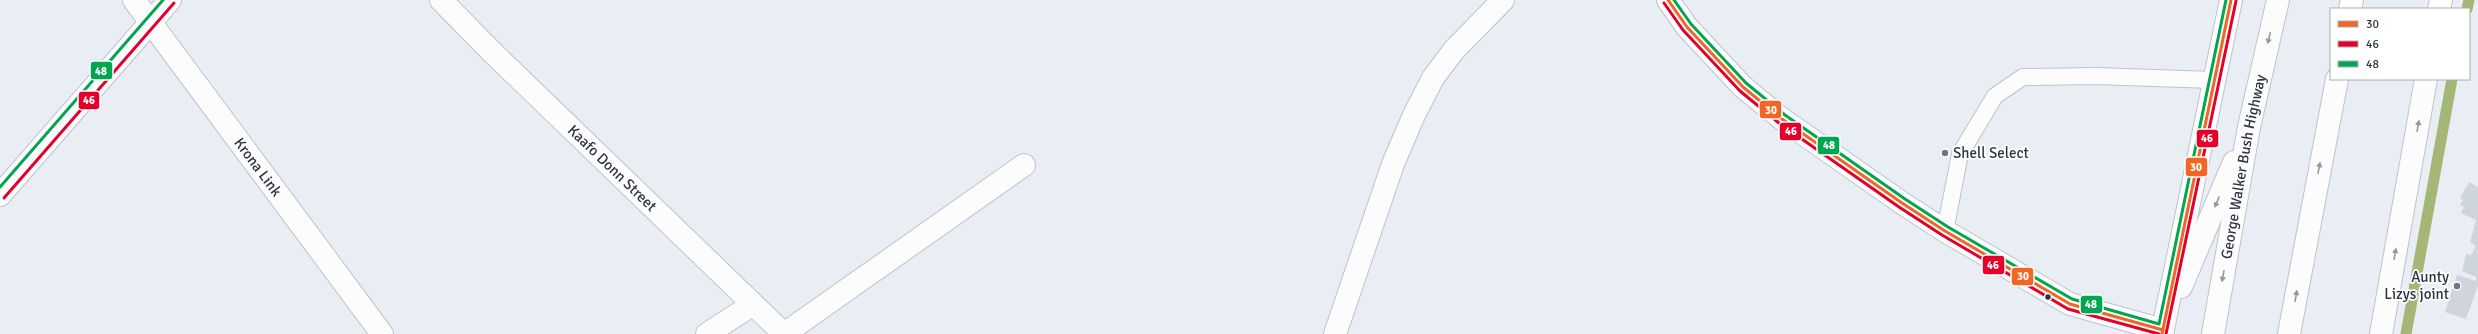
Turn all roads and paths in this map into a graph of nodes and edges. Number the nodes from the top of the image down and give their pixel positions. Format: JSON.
{"nodes":[{"id":1,"x":134,"y":0,"type":"edge"},
{"id":2,"x":170,"y":0,"type":"edge"},
{"id":3,"x":441,"y":0,"type":"edge"},
{"id":4,"x":1503,"y":0,"type":"edge"},
{"id":5,"x":1668,"y":0,"type":"edge"},
{"id":6,"x":2231,"y":0,"type":"edge"},
{"id":7,"x":2278,"y":0,"type":"edge"},
{"id":8,"x":149,"y":23,"type":"junction"},
{"id":9,"x":2214,"y":80,"type":"junction"},
{"id":10,"x":2337,"y":80,"type":"edge"},
{"id":11,"x":2426,"y":80,"type":"edge"},
{"id":12,"x":2249,"y":127,"type":"junction"},
{"id":13,"x":1024,"y":165,"type":"dead end"},
{"id":14,"x":2,"y":190,"type":"edge"},
{"id":15,"x":1945,"y":231,"type":"junction"},
{"id":16,"x":752,"y":304,"type":"junction"},
{"id":17,"x":2162,"y":333,"type":"edge"},
{"id":18,"x":382,"y":334,"type":"edge"},
{"id":19,"x":707,"y":334,"type":"edge"},
{"id":20,"x":784,"y":334,"type":"edge"},
{"id":21,"x":1335,"y":334,"type":"edge"},
{"id":22,"x":2213,"y":334,"type":"edge"},
{"id":23,"x":2289,"y":334,"type":"edge"},
{"id":24,"x":2381,"y":334,"type":"edge"}],
"edges":[{"from":1,"to":8,"type":"main road","name":"Krona Link"},
{"from":2,"to":8,"type":"main road"},
{"from":3,"to":16,"type":"main road","name":"Kaafo Donn Street"},
{"from":4,"to":21,"type":"main road"},
{"from":5,"to":15,"type":"main road"},
{"from":6,"to":9,"type":"main road"},
{"from":7,"to":12,"type":"main road","name":"George Walker Bush Highway","one_way":true},
{"from":8,"to":14,"type":"main road"},
{"from":8,"to":18,"type":"main road","name":"Krona Link"},
{"from":9,"to":15,"type":"lane"},
{"from":9,"to":17,"type":"main road"},
{"from":23,"to":10,"type":"main road","one_way":true},
{"from":24,"to":11,"type":"main road","one_way":true},
{"from":12,"to":17,"type":"main road","one_way":true},
{"from":12,"to":22,"type":"main road","name":"George Walker Bush Highway","one_way":true},
{"from":13,"to":20,"type":"main road"},
{"from":15,"to":17,"type":"main road"},
{"from":16,"to":19,"type":"main road"},
{"from":16,"to":20,"type":"main road","name":"Kaafo Donn Street"}]}
